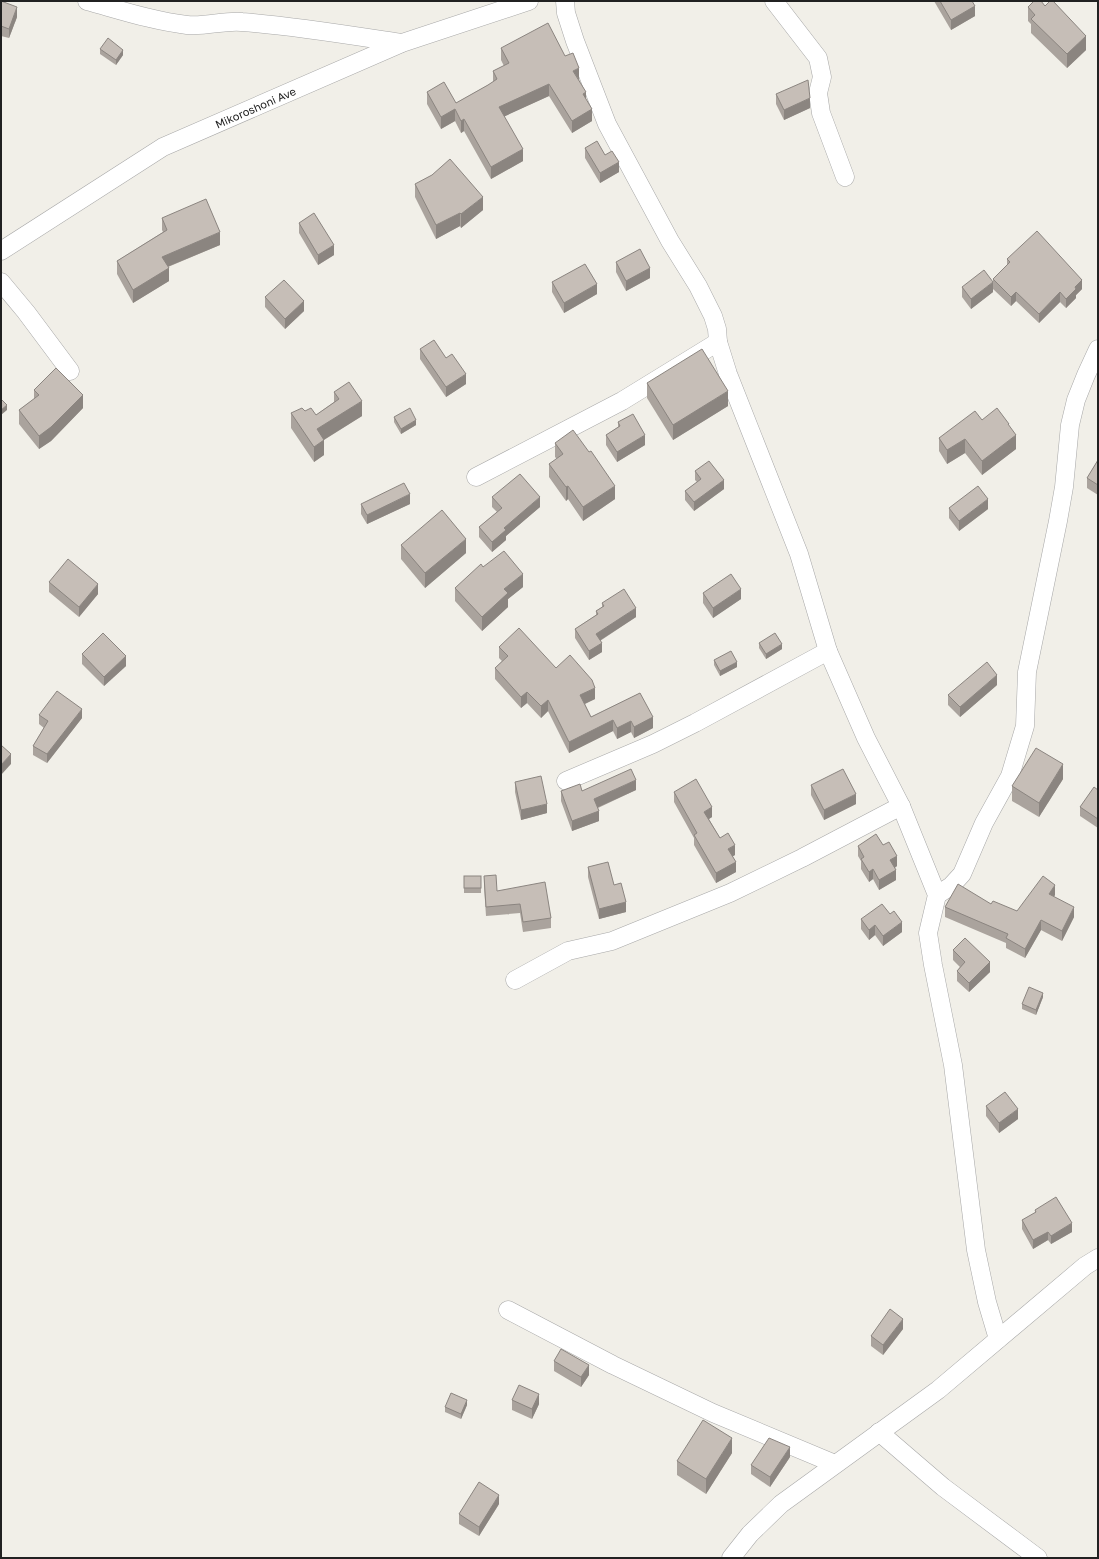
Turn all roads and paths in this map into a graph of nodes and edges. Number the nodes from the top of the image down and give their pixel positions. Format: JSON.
{"nodes":[{"id":1,"x":87,"y":1,"type":"edge"},
{"id":2,"x":529,"y":1,"type":"edge"},
{"id":3,"x":565,"y":1,"type":"edge"},
{"id":4,"x":774,"y":1,"type":"edge"},
{"id":5,"x":402,"y":43,"type":"junction"},
{"id":6,"x":845,"y":177,"type":"dead end"},
{"id":7,"x":1,"y":251,"type":"edge"},
{"id":8,"x":1,"y":282,"type":"edge"},
{"id":9,"x":718,"y":342,"type":"junction"},
{"id":10,"x":1098,"y":349,"type":"edge"},
{"id":11,"x":70,"y":371,"type":"dead end"},
{"id":12,"x":476,"y":477,"type":"dead end"},
{"id":13,"x":828,"y":650,"type":"junction"},
{"id":14,"x":566,"y":781,"type":"dead end"},
{"id":15,"x":901,"y":806,"type":"junction"},
{"id":16,"x":936,"y":895,"type":"junction"},
{"id":17,"x":515,"y":980,"type":"dead end"},
{"id":18,"x":1098,"y":1258,"type":"edge"},
{"id":19,"x":508,"y":1310,"type":"dead end"},
{"id":20,"x":998,"y":1339,"type":"junction"},
{"id":21,"x":879,"y":1432,"type":"junction"},
{"id":22,"x":835,"y":1464,"type":"junction"},
{"id":23,"x":731,"y":1558,"type":"edge"},
{"id":24,"x":1038,"y":1558,"type":"edge"}],
"edges":[{"from":1,"to":5,"type":"street"},
{"from":2,"to":5,"type":"street","name":"Mikoroshoni Ave"},
{"from":3,"to":9,"type":"street"},
{"from":4,"to":6,"type":"street"},
{"from":5,"to":7,"type":"street","name":"Mikoroshoni Ave"},
{"from":8,"to":11,"type":"street"},
{"from":9,"to":12,"type":"street"},
{"from":9,"to":13,"type":"street"},
{"from":10,"to":16,"type":"street"},
{"from":13,"to":14,"type":"street"},
{"from":13,"to":15,"type":"street"},
{"from":15,"to":16,"type":"street"},
{"from":15,"to":17,"type":"street"},
{"from":16,"to":20,"type":"street"},
{"from":18,"to":20,"type":"street"},
{"from":19,"to":22,"type":"street"},
{"from":20,"to":21,"type":"street"},
{"from":21,"to":22,"type":"street"},
{"from":21,"to":24,"type":"street"},
{"from":22,"to":23,"type":"street"}]}
